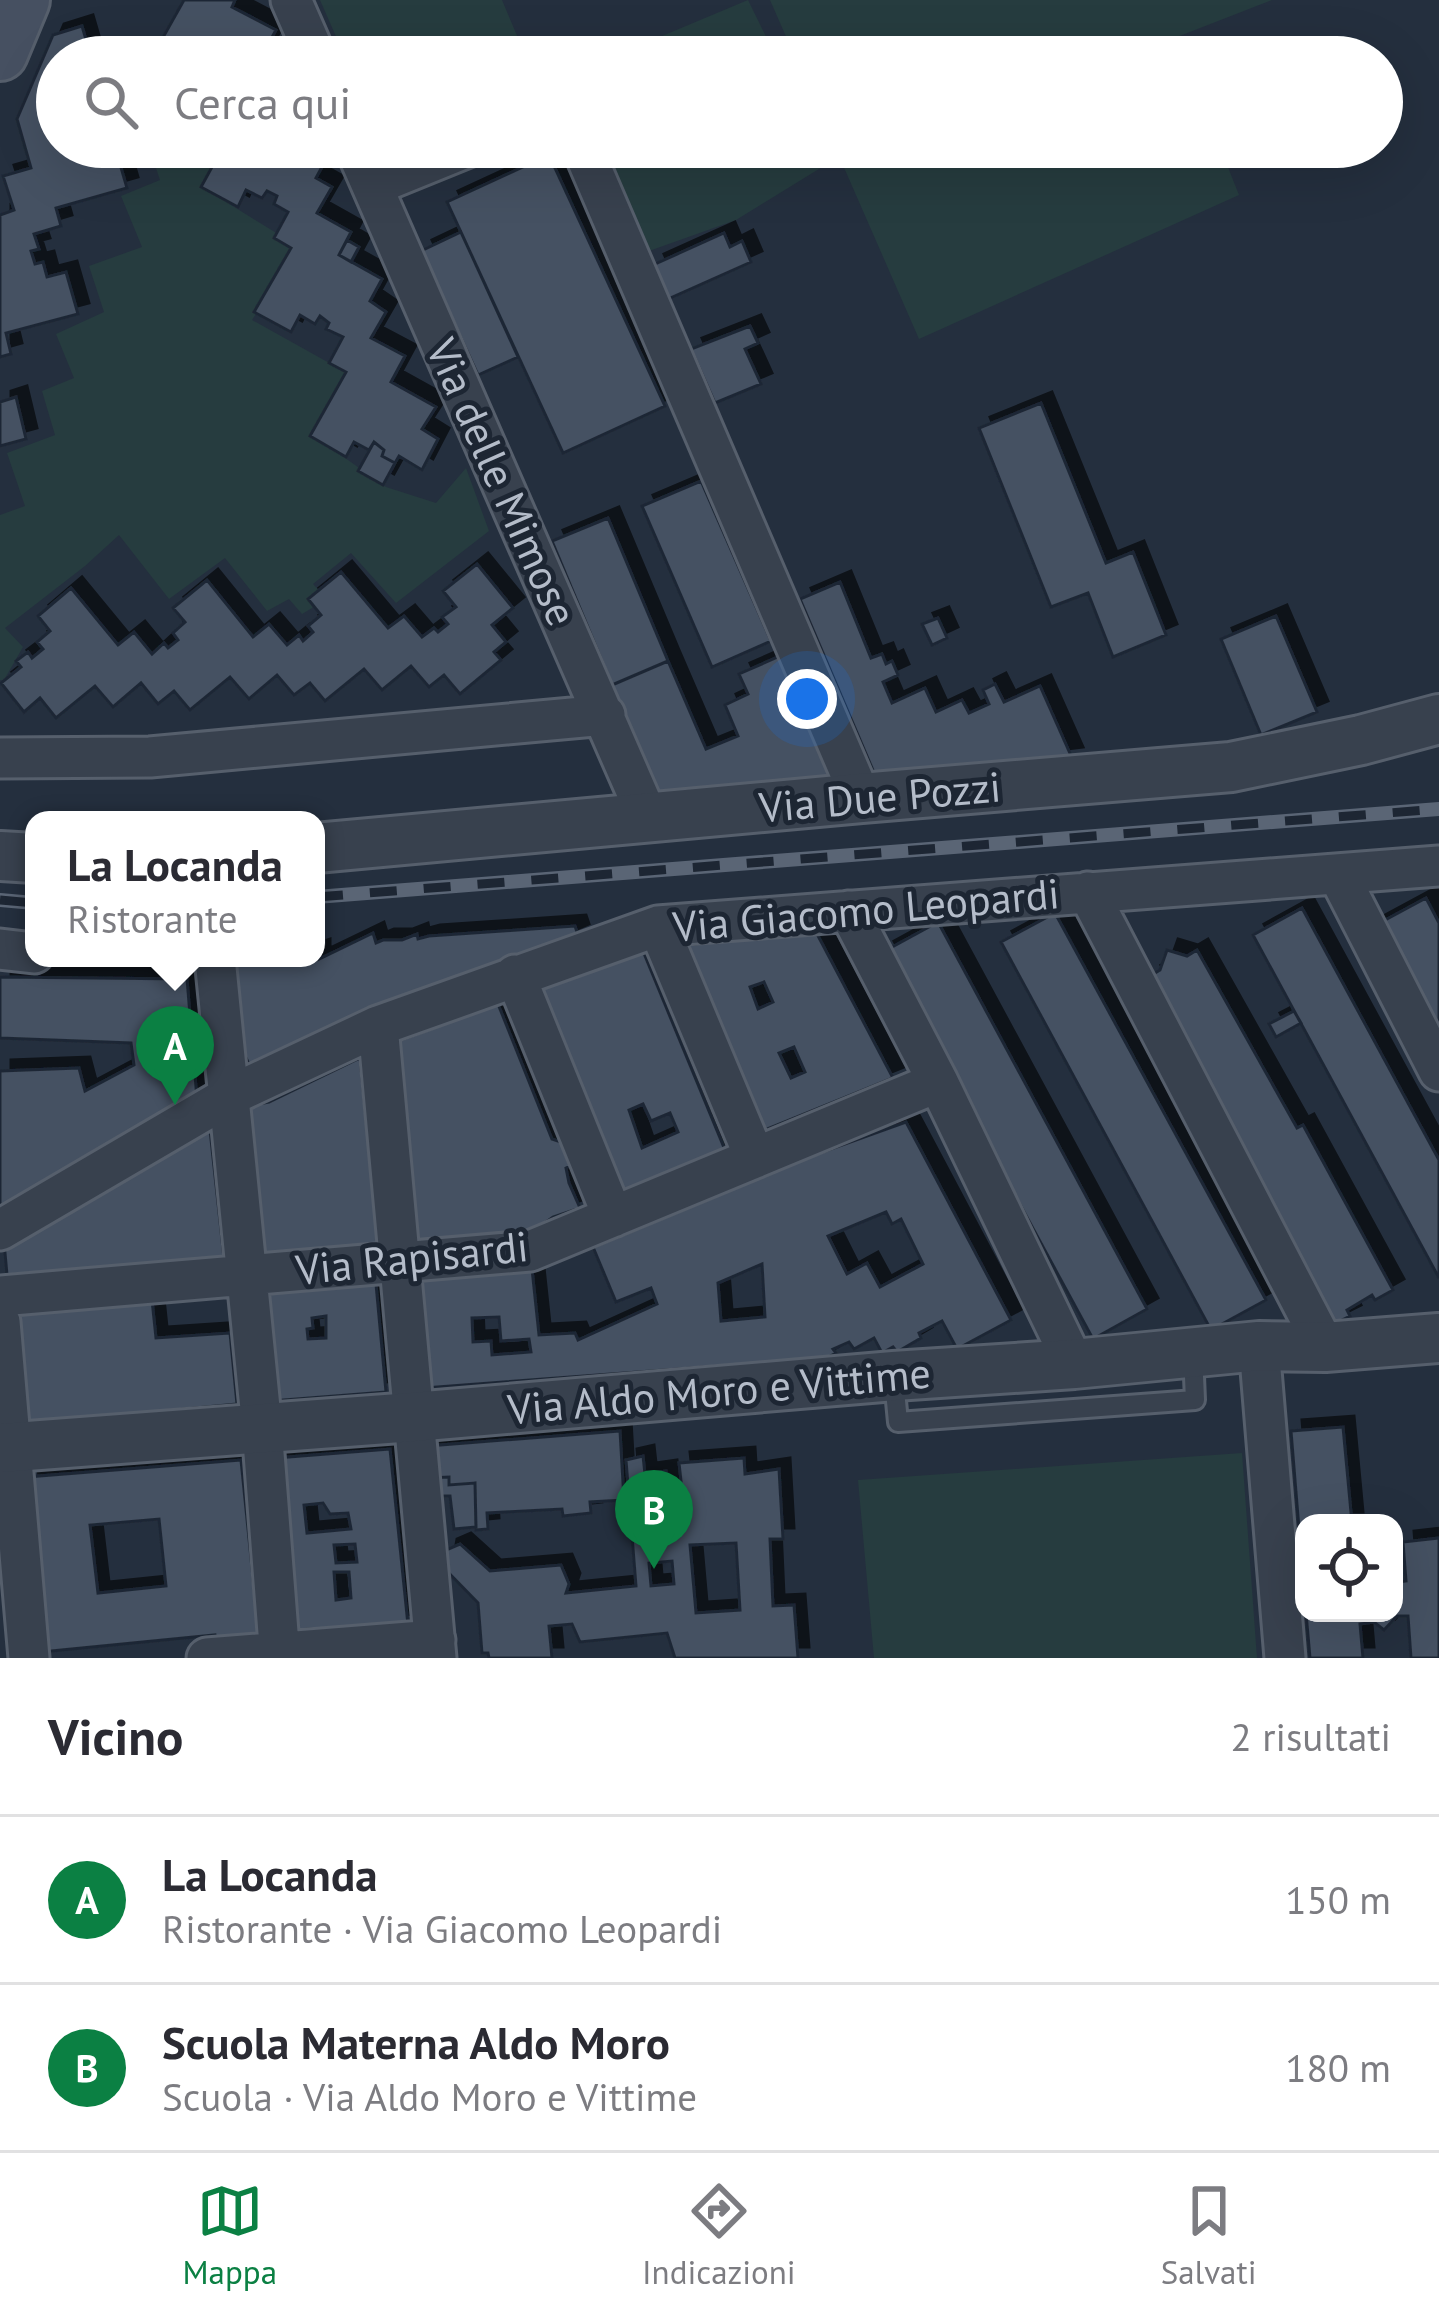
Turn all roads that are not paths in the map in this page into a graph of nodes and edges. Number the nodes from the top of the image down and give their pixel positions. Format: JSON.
{"nodes":[{"id":1,"x":22,"y":0,"type":"edge"},
{"id":2,"x":291,"y":0,"type":"edge"},
{"id":3,"x":307,"y":36,"type":"edge"},
{"id":4,"x":0,"y":53,"type":"edge"},
{"id":5,"x":364,"y":168,"type":"edge"},
{"id":6,"x":416,"y":168,"type":"edge"},
{"id":7,"x":591,"y":168,"type":"edge"},
{"id":8,"x":372,"y":186,"type":"junction"},
{"id":9,"x":605,"y":716,"type":"junction"},
{"id":10,"x":1439,"y":719,"type":"edge"},
{"id":11,"x":0,"y":758,"type":"edge"},
{"id":12,"x":861,"y":798,"type":"junction"},
{"id":13,"x":647,"y":818,"type":"junction"},
{"id":14,"x":325,"y":847,"type":"edge"},
{"id":15,"x":1439,"y":866,"type":"edge"},
{"id":16,"x":1338,"y":874,"type":"junction"},
{"id":17,"x":1088,"y":892,"type":"junction"},
{"id":18,"x":849,"y":911,"type":"junction"},
{"id":19,"x":658,"y":926,"type":"junction"},
{"id":20,"x":216,"y":967,"type":"edge"},
{"id":21,"x":515,"y":975,"type":"junction"},
{"id":22,"x":378,"y":1026,"type":"junction"},
{"id":23,"x":1439,"y":1071,"type":"edge"},
{"id":24,"x":938,"y":1082,"type":"junction"},
{"id":25,"x":229,"y":1096,"type":"junction"},
{"id":26,"x":755,"y":1158,"type":"junction"},
{"id":27,"x":614,"y":1217,"type":"junction"},
{"id":28,"x":0,"y":1230,"type":"edge"},
{"id":29,"x":400,"y":1262,"type":"junction"},
{"id":30,"x":247,"y":1275,"type":"junction"},
{"id":31,"x":0,"y":1296,"type":"edge"},
{"id":32,"x":0,"y":1322,"type":"edge"},
{"id":33,"x":1439,"y":1338,"type":"edge"},
{"id":34,"x":1259,"y":1346,"type":"junction"},
{"id":35,"x":1325,"y":1347,"type":"junction"},
{"id":36,"x":1075,"y":1387,"type":"junction"},
{"id":37,"x":413,"y":1417,"type":"junction"},
{"id":38,"x":262,"y":1428,"type":"junction"},
{"id":39,"x":5,"y":1448,"type":"edge"},
{"id":40,"x":435,"y":1649,"type":"edge"},
{"id":41,"x":280,"y":1655,"type":"edge"},
{"id":42,"x":29,"y":1658,"type":"edge"},
{"id":43,"x":207,"y":1658,"type":"edge"},
{"id":44,"x":1285,"y":1658,"type":"edge"}],
"edges":[{"from":1,"to":4,"type":"main road"},
{"from":2,"to":3,"type":"street"},
{"from":5,"to":8,"type":"street","name":"Via delle Mimose"},
{"from":6,"to":8,"type":"street"},
{"from":7,"to":12,"type":"street"},
{"from":8,"to":9,"type":"street","name":"Via delle Mimose"},
{"from":9,"to":11,"type":"street"},
{"from":9,"to":13,"type":"street","name":"Via delle Mimose"},
{"from":10,"to":12,"type":"street","name":"Via Due Pozzi"},
{"from":12,"to":13,"type":"street","name":"Via Due Pozzi"},
{"from":13,"to":14,"type":"street","name":"Via Due Pozzi"},
{"from":15,"to":16,"type":"street","name":"Via Giacomo Leopardi"},
{"from":16,"to":17,"type":"street","name":"Via Giacomo Leopardi"},
{"from":16,"to":23,"type":"street"},
{"from":17,"to":18,"type":"street","name":"Via Giacomo Leopardi"},
{"from":17,"to":35,"type":"street"},
{"from":18,"to":19,"type":"street","name":"Via Giacomo Leopardi"},
{"from":18,"to":24,"type":"street"},
{"from":19,"to":21,"type":"street","name":"Via Giacomo Leopardi"},
{"from":19,"to":26,"type":"street"},
{"from":20,"to":25,"type":"street"},
{"from":21,"to":22,"type":"street","name":"Via Giacomo Leopardi"},
{"from":21,"to":27,"type":"street"},
{"from":22,"to":25,"type":"street","name":"Via Giacomo Leopardi"},
{"from":22,"to":29,"type":"street"},
{"from":24,"to":26,"type":"street","name":"Via Rapisardi"},
{"from":24,"to":36,"type":"street"},
{"from":25,"to":28,"type":"street","name":"Via Giacomo Leopardi"},
{"from":25,"to":30,"type":"street"},
{"from":26,"to":27,"type":"street","name":"Via Rapisardi"},
{"from":27,"to":29,"type":"street","name":"Via Rapisardi"},
{"from":29,"to":30,"type":"street","name":"Via Rapisardi"},
{"from":29,"to":37,"type":"street"},
{"from":30,"to":31,"type":"street","name":"Via Rapisardi"},
{"from":30,"to":38,"type":"street"},
{"from":32,"to":39,"type":"street"},
{"from":33,"to":35,"type":"street","name":"Via Aldo Moro e Vittime"},
{"from":34,"to":35,"type":"street","name":"Via Aldo Moro e Vittime"},
{"from":34,"to":36,"type":"street","name":"Via Aldo Moro e Vittime"},
{"from":34,"to":44,"type":"street"},
{"from":36,"to":37,"type":"street","name":"Via Aldo Moro e Vittime"},
{"from":37,"to":38,"type":"street","name":"Via Aldo Moro e Vittime"},
{"from":37,"to":40,"type":"street"},
{"from":38,"to":39,"type":"street","name":"Via Aldo Moro e Vittime"},
{"from":38,"to":41,"type":"street"},
{"from":39,"to":42,"type":"street"},
{"from":40,"to":41,"type":"street"},
{"from":41,"to":43,"type":"street"}]}
